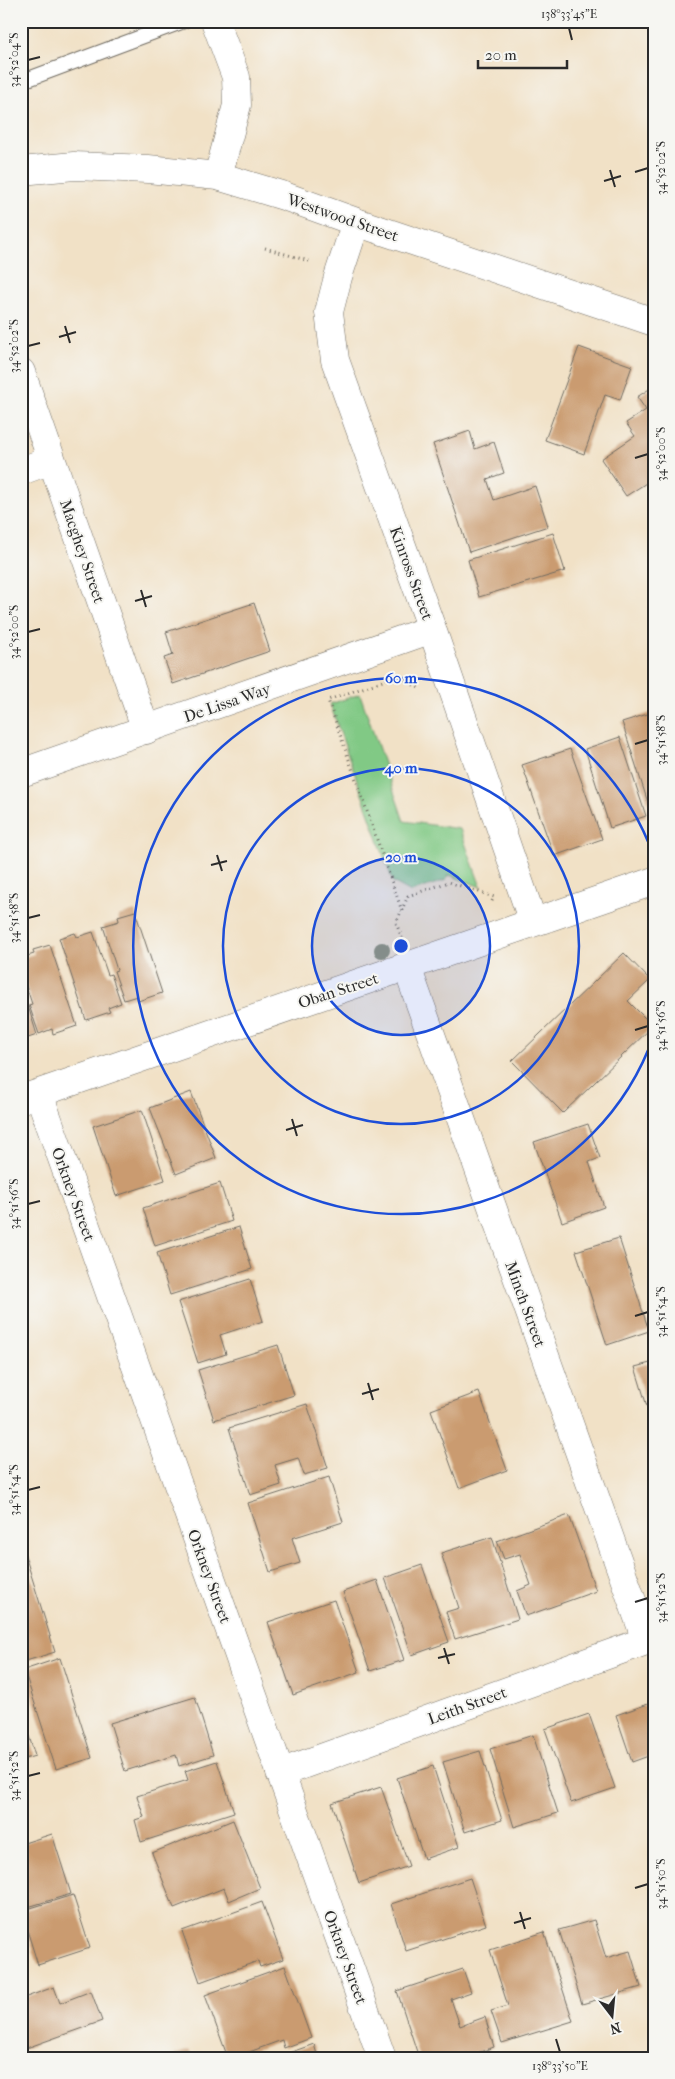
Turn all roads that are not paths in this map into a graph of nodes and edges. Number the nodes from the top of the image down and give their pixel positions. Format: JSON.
{"nodes":[{"id":1,"x":184,"y":21,"type":"edge"},
{"id":2,"x":215,"y":21,"type":"edge"},
{"id":3,"x":31,"y":78,"type":"dead end"},
{"id":4,"x":21,"y":172,"type":"edge"},
{"id":5,"x":218,"y":176,"type":"junction"},
{"id":6,"x":356,"y":222,"type":"junction"},
{"id":7,"x":654,"y":322,"type":"edge"},
{"id":8,"x":21,"y":372,"type":"edge"},
{"id":9,"x":51,"y":460,"type":"junction"},
{"id":10,"x":21,"y":471,"type":"edge"},
{"id":11,"x":432,"y":629,"type":"junction"},
{"id":12,"x":146,"y":730,"type":"junction"},
{"id":13,"x":21,"y":773,"type":"edge"},
{"id":14,"x":654,"y":881,"type":"edge"},
{"id":15,"x":533,"y":922,"type":"junction"},
{"id":16,"x":407,"y":967,"type":"junction"},
{"id":17,"x":30,"y":1097,"type":"edge"},
{"id":18,"x":650,"y":1639,"type":"edge"},
{"id":19,"x":280,"y":1773,"type":"junction"},
{"id":20,"x":382,"y":2058,"type":"edge"}],
"edges":[{"from":1,"to":3,"type":"lane"},
{"from":2,"to":5,"type":"street"},
{"from":4,"to":5,"type":"street","name":"Westwood Street"},
{"from":5,"to":6,"type":"street","name":"Westwood Street"},
{"from":6,"to":7,"type":"street","name":"Westwood Street"},
{"from":6,"to":11,"type":"street","name":"Kinross Street"},
{"from":8,"to":9,"type":"street","name":"Macghey Street"},
{"from":9,"to":10,"type":"street"},
{"from":9,"to":12,"type":"street","name":"Macghey Street"},
{"from":11,"to":12,"type":"street","name":"De Lissa Way"},
{"from":11,"to":15,"type":"street","name":"Kinross Street"},
{"from":12,"to":13,"type":"street","name":"De Lissa Way"},
{"from":14,"to":15,"type":"street","name":"Oban Street"},
{"from":15,"to":16,"type":"street","name":"Oban Street"},
{"from":16,"to":17,"type":"street","name":"Oban Street"},
{"from":16,"to":18,"type":"street","name":"Minch Street"},
{"from":17,"to":19,"type":"street","name":"Orkney Street"},
{"from":18,"to":19,"type":"street","name":"Leith Street"},
{"from":19,"to":20,"type":"street","name":"Orkney Street"}]}
